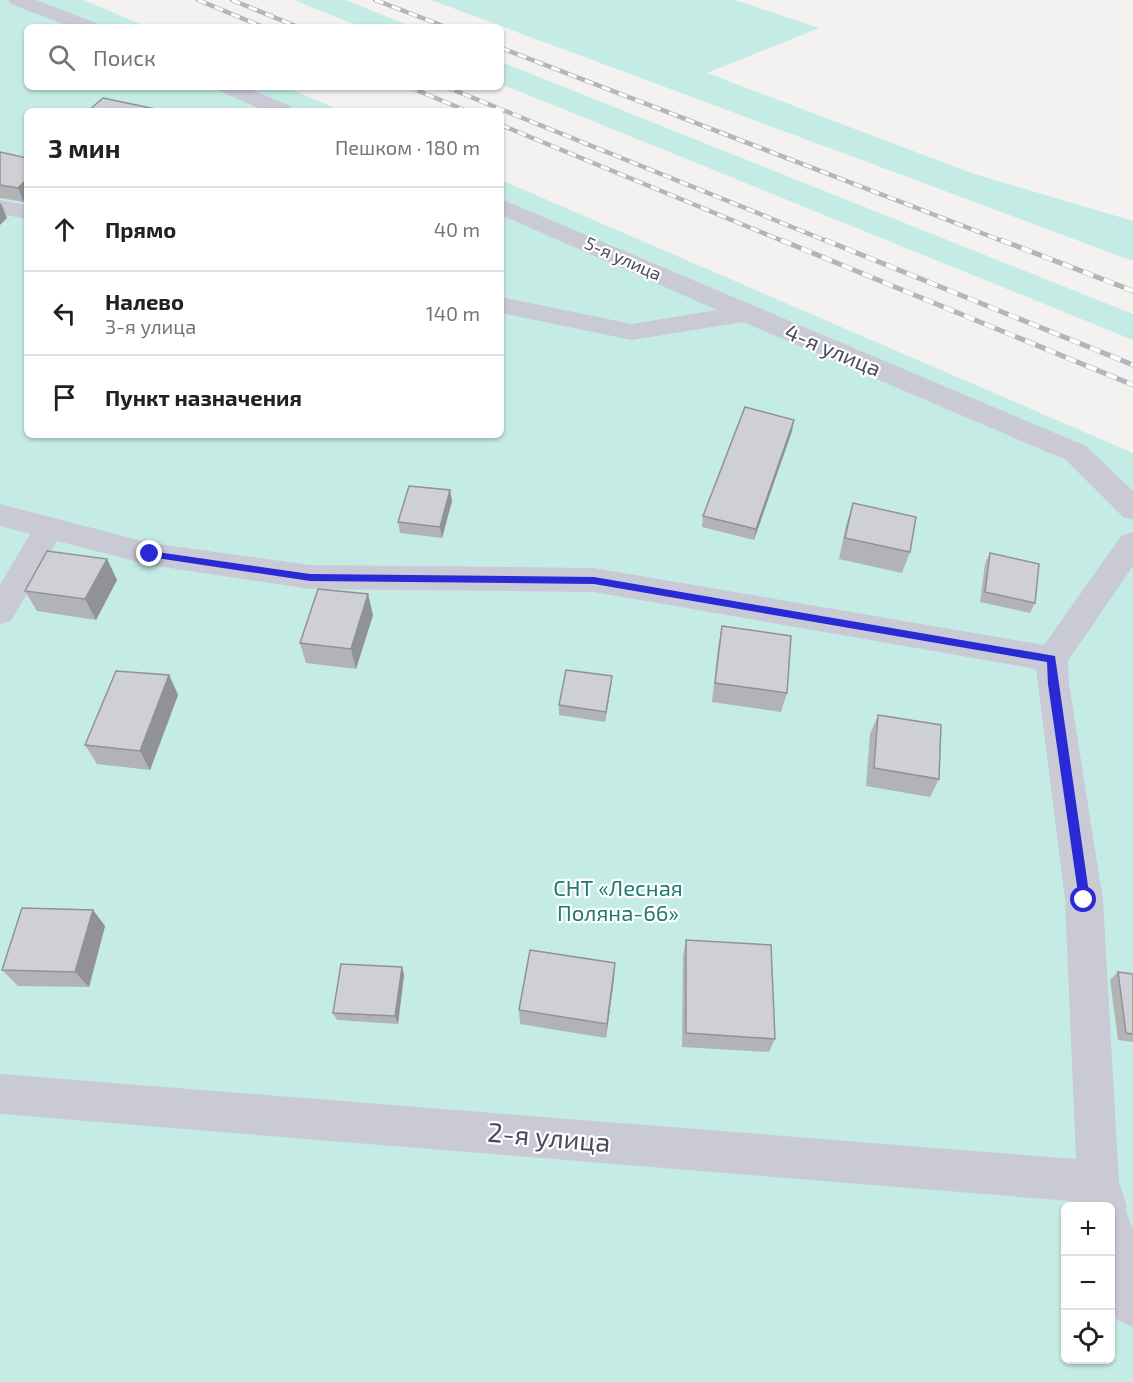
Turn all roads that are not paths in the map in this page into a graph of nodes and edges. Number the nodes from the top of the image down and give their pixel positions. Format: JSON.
{"nodes":[{"id":1,"x":18,"y":0,"type":"edge"},
{"id":2,"x":81,"y":24,"type":"edge"},
{"id":3,"x":234,"y":90,"type":"edge"},
{"id":4,"x":275,"y":108,"type":"edge"},
{"id":5,"x":0,"y":207,"type":"edge"},
{"id":6,"x":504,"y":207,"type":"edge"},
{"id":7,"x":24,"y":211,"type":"edge"},
{"id":8,"x":504,"y":306,"type":"edge"},
{"id":9,"x":746,"y":313,"type":"junction"},
{"id":10,"x":1133,"y":509,"type":"edge"},
{"id":11,"x":0,"y":515,"type":"edge"},
{"id":12,"x":49,"y":528,"type":"junction"},
{"id":13,"x":1133,"y":543,"type":"edge"},
{"id":14,"x":0,"y":612,"type":"edge"},
{"id":15,"x":1052,"y":659,"type":"junction"},
{"id":16,"x":0,"y":1094,"type":"edge"},
{"id":17,"x":1102,"y":1194,"type":"edge"},
{"id":18,"x":1115,"y":1242,"type":"edge"},
{"id":19,"x":1133,"y":1304,"type":"edge"}],
"edges":[{"from":1,"to":2,"type":"street"},
{"from":3,"to":4,"type":"street"},
{"from":5,"to":7,"type":"street"},
{"from":6,"to":9,"type":"street","name":"5-я улица"},
{"from":8,"to":9,"type":"street"},
{"from":9,"to":10,"type":"street","name":"4-я улица"},
{"from":11,"to":12,"type":"street"},
{"from":12,"to":14,"type":"street"},
{"from":12,"to":15,"type":"street"},
{"from":13,"to":15,"type":"street"},
{"from":15,"to":17,"type":"street"},
{"from":16,"to":17,"type":"street","name":"2-я улица"},
{"from":18,"to":19,"type":"street"}]}
